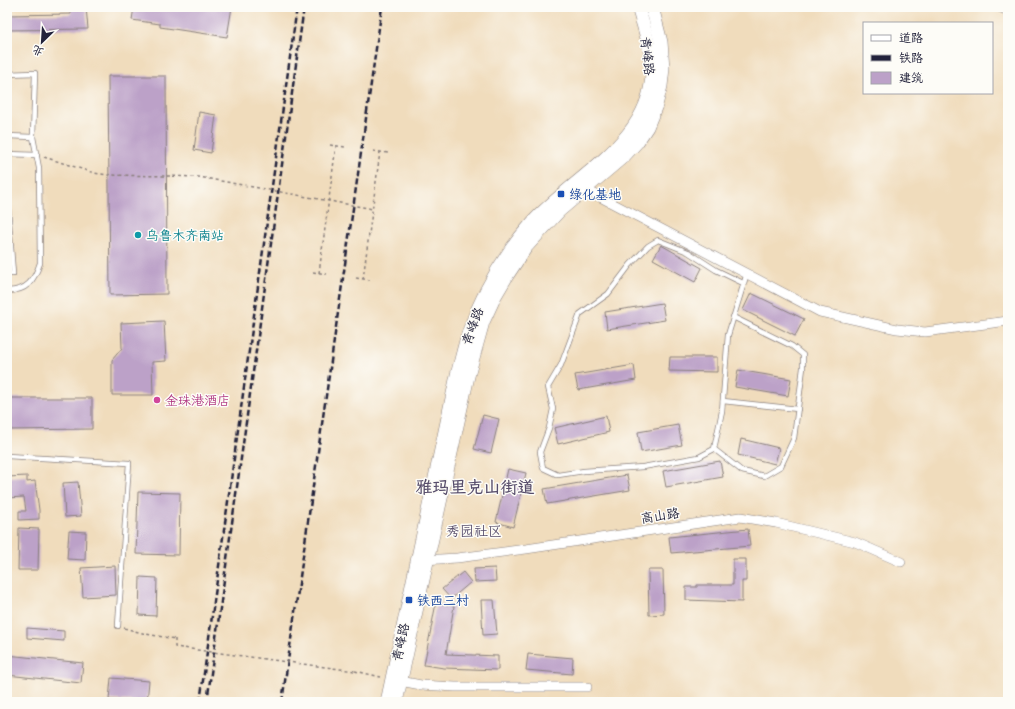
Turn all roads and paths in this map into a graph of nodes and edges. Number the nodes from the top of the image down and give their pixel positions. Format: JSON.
{"nodes":[{"id":1,"x":638,"y":7,"type":"edge"},
{"id":2,"x":652,"y":7,"type":"edge"},
{"id":3,"x":999,"y":7,"type":"edge"},
{"id":4,"x":1008,"y":11,"type":"edge"},
{"id":5,"x":7,"y":74,"type":"edge"},
{"id":6,"x":7,"y":136,"type":"edge"},
{"id":7,"x":33,"y":136,"type":"junction"},
{"id":8,"x":330,"y":145,"type":"dead end"},
{"id":9,"x":336,"y":146,"type":"junction"},
{"id":10,"x":345,"y":147,"type":"dead end"},
{"id":11,"x":374,"y":151,"type":"dead end"},
{"id":12,"x":380,"y":152,"type":"junction"},
{"id":13,"x":388,"y":153,"type":"dead end"},
{"id":14,"x":7,"y":154,"type":"edge"},
{"id":15,"x":37,"y":155,"type":"junction"},
{"id":16,"x":585,"y":189,"type":"junction"},
{"id":17,"x":7,"y":195,"type":"edge"},
{"id":18,"x":328,"y":201,"type":"junction"},
{"id":19,"x":373,"y":209,"type":"junction"},
{"id":20,"x":10,"y":258,"type":"edge"},
{"id":21,"x":313,"y":272,"type":"dead end"},
{"id":22,"x":319,"y":272,"type":"junction"},
{"id":23,"x":747,"y":273,"type":"junction"},
{"id":24,"x":7,"y":274,"type":"edge"},
{"id":25,"x":327,"y":274,"type":"dead end"},
{"id":26,"x":356,"y":278,"type":"dead end"},
{"id":27,"x":363,"y":279,"type":"junction"},
{"id":28,"x":370,"y":280,"type":"dead end"},
{"id":29,"x":743,"y":283,"type":"junction"},
{"id":30,"x":7,"y":291,"type":"edge"},
{"id":31,"x":733,"y":317,"type":"junction"},
{"id":32,"x":1008,"y":321,"type":"edge"},
{"id":33,"x":723,"y":401,"type":"junction"},
{"id":34,"x":798,"y":409,"type":"junction"},
{"id":35,"x":714,"y":449,"type":"junction"},
{"id":36,"x":7,"y":456,"type":"edge"},
{"id":37,"x":423,"y":560,"type":"junction"},
{"id":38,"x":901,"y":562,"type":"dead end"},
{"id":39,"x":118,"y":626,"type":"joint"},
{"id":40,"x":397,"y":680,"type":"junction"},
{"id":41,"x":587,"y":687,"type":"dead end"},
{"id":42,"x":386,"y":702,"type":"edge"},
{"id":43,"x":396,"y":702,"type":"edge"}],
"edges":[{"from":1,"to":37,"type":"main road","name":"青峰路"},
{"from":2,"to":16,"type":"main road","name":"青峰路"},
{"from":3,"to":4,"type":"street"},
{"from":5,"to":7,"type":"lane"},
{"from":6,"to":7,"type":"lane"},
{"from":7,"to":15,"type":"lane"},
{"from":8,"to":9,"type":"path"},
{"from":9,"to":10,"type":"path"},
{"from":9,"to":18,"type":"path"},
{"from":11,"to":12,"type":"path"},
{"from":12,"to":13,"type":"path"},
{"from":12,"to":19,"type":"path"},
{"from":14,"to":15,"type":"lane"},
{"from":15,"to":18,"type":"path","bridge":true},
{"from":15,"to":30,"type":"lane"},
{"from":16,"to":23,"type":"street"},
{"from":16,"to":37,"type":"main road","name":"青峰路"},
{"from":17,"to":20,"type":"lane"},
{"from":18,"to":19,"type":"path","bridge":true},
{"from":18,"to":22,"type":"path"},
{"from":19,"to":27,"type":"path"},
{"from":20,"to":24,"type":"lane"},
{"from":21,"to":22,"type":"path"},
{"from":22,"to":25,"type":"path"},
{"from":23,"to":29,"type":"lane"},
{"from":23,"to":32,"type":"street"},
{"from":26,"to":27,"type":"path"},
{"from":27,"to":28,"type":"path"},
{"from":29,"to":31,"type":"lane"},
{"from":29,"to":35,"type":"lane"},
{"from":31,"to":33,"type":"lane"},
{"from":31,"to":34,"type":"lane"},
{"from":33,"to":34,"type":"lane"},
{"from":33,"to":35,"type":"lane"},
{"from":34,"to":35,"type":"lane"},
{"from":36,"to":39,"type":"lane"},
{"from":37,"to":38,"type":"street","name":"高山路"},
{"from":37,"to":40,"type":"main road","name":"青峰路"},
{"from":39,"to":40,"type":"path","bridge":true},
{"from":40,"to":41,"type":"street"},
{"from":40,"to":42,"type":"main road","name":"青峰路"},
{"from":40,"to":43,"type":"main road","name":"青峰路"}]}
